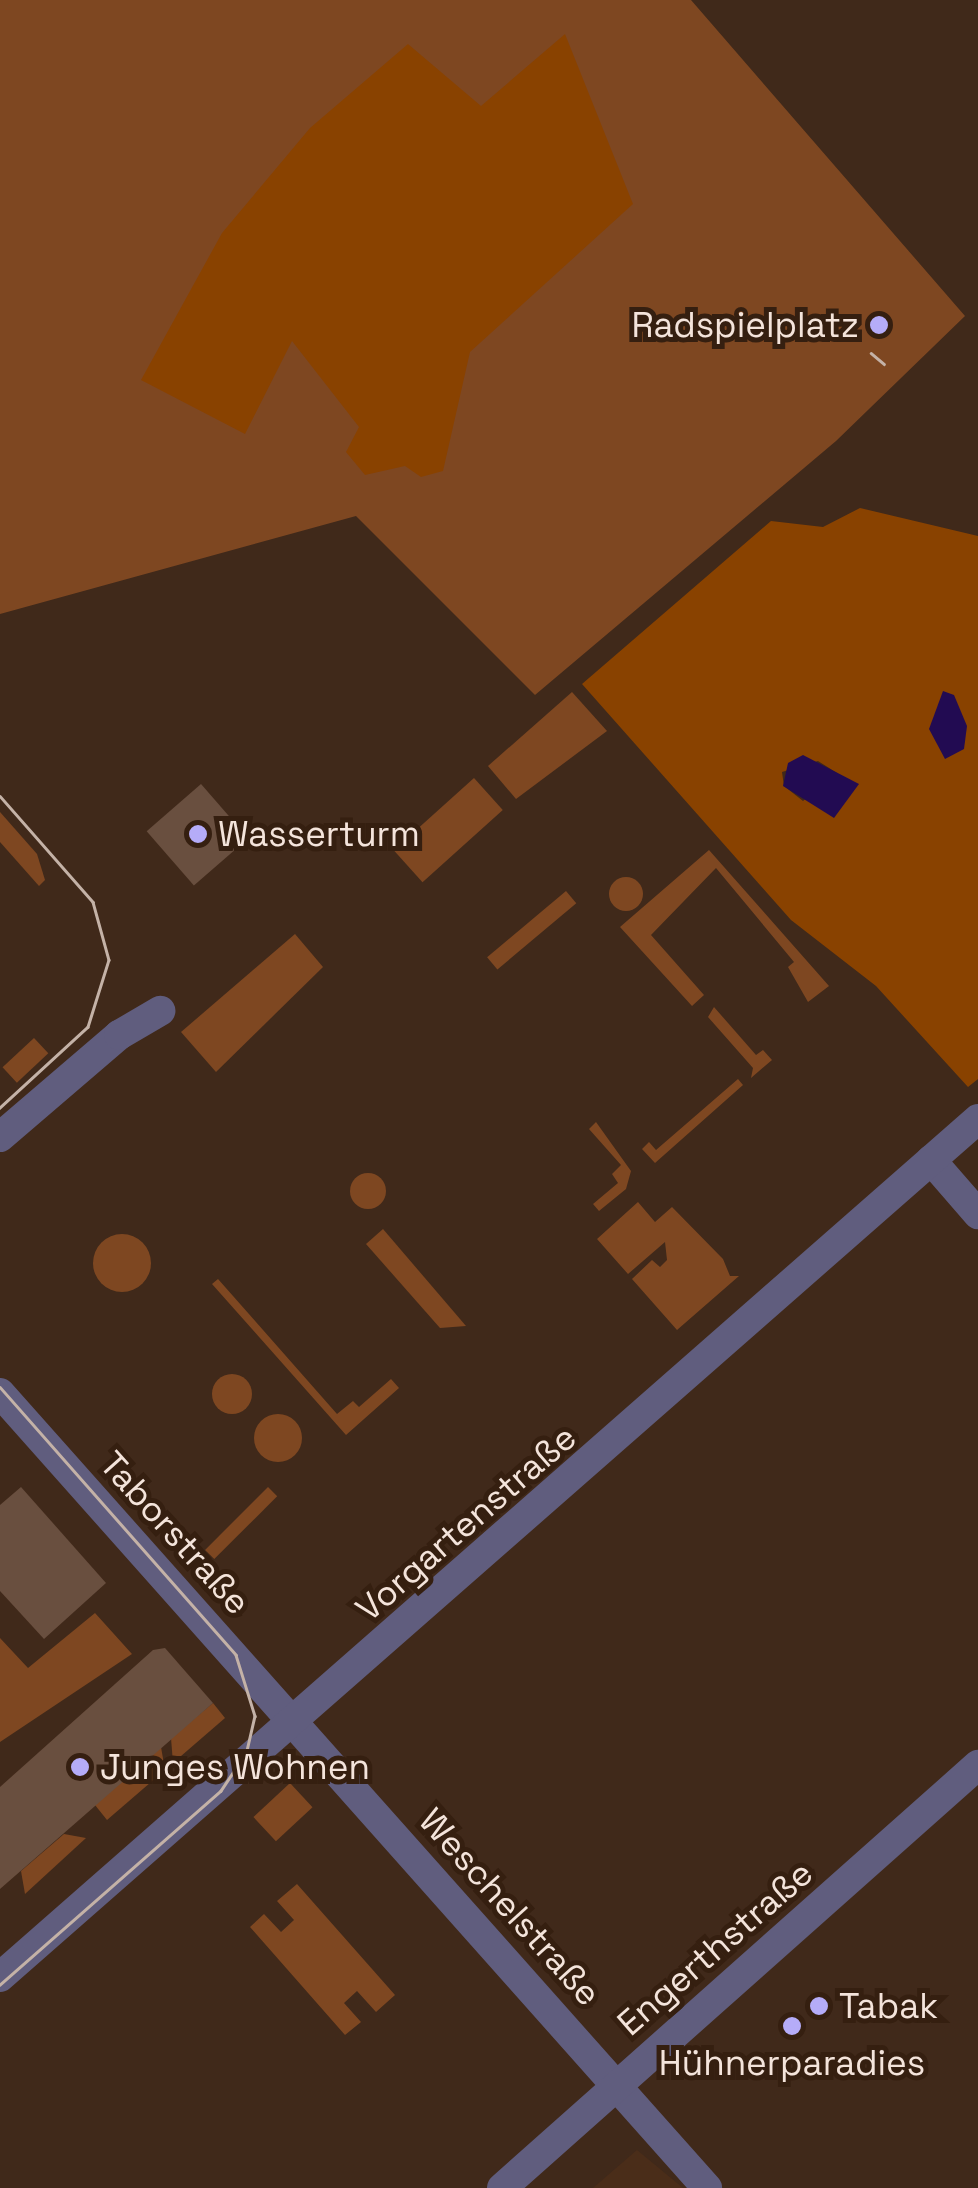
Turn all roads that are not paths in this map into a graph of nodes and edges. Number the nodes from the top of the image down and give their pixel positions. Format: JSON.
{"nodes":[{"id":1,"x":160,"y":1011,"type":"dead end"},
{"id":2,"x":978,"y":1119,"type":"edge"},
{"id":3,"x":0,"y":1137,"type":"edge"},
{"id":4,"x":931,"y":1160,"type":"junction"},
{"id":5,"x":978,"y":1214,"type":"edge"},
{"id":6,"x":0,"y":1393,"type":"edge"},
{"id":7,"x":294,"y":1722,"type":"junction"},
{"id":8,"x":978,"y":1766,"type":"edge"},
{"id":9,"x":0,"y":1977,"type":"edge"},
{"id":10,"x":617,"y":2085,"type":"junction"},
{"id":11,"x":502,"y":2188,"type":"edge"},
{"id":12,"x":707,"y":2188,"type":"edge"}],
"edges":[{"from":1,"to":3,"type":"street"},
{"from":2,"to":4,"type":"street","name":"Vorgartenstraße"},
{"from":4,"to":5,"type":"street"},
{"from":4,"to":7,"type":"street","name":"Vorgartenstraße"},
{"from":6,"to":7,"type":"street","name":"Taborstraße"},
{"from":7,"to":9,"type":"street","name":"Vorgartenstraße"},
{"from":7,"to":10,"type":"street","name":"Weschelstraße"},
{"from":8,"to":10,"type":"street","name":"Engerthstraße"},
{"from":10,"to":11,"type":"street","name":"Engerthstraße"},
{"from":10,"to":12,"type":"street","name":"Weschelstraße"}]}
